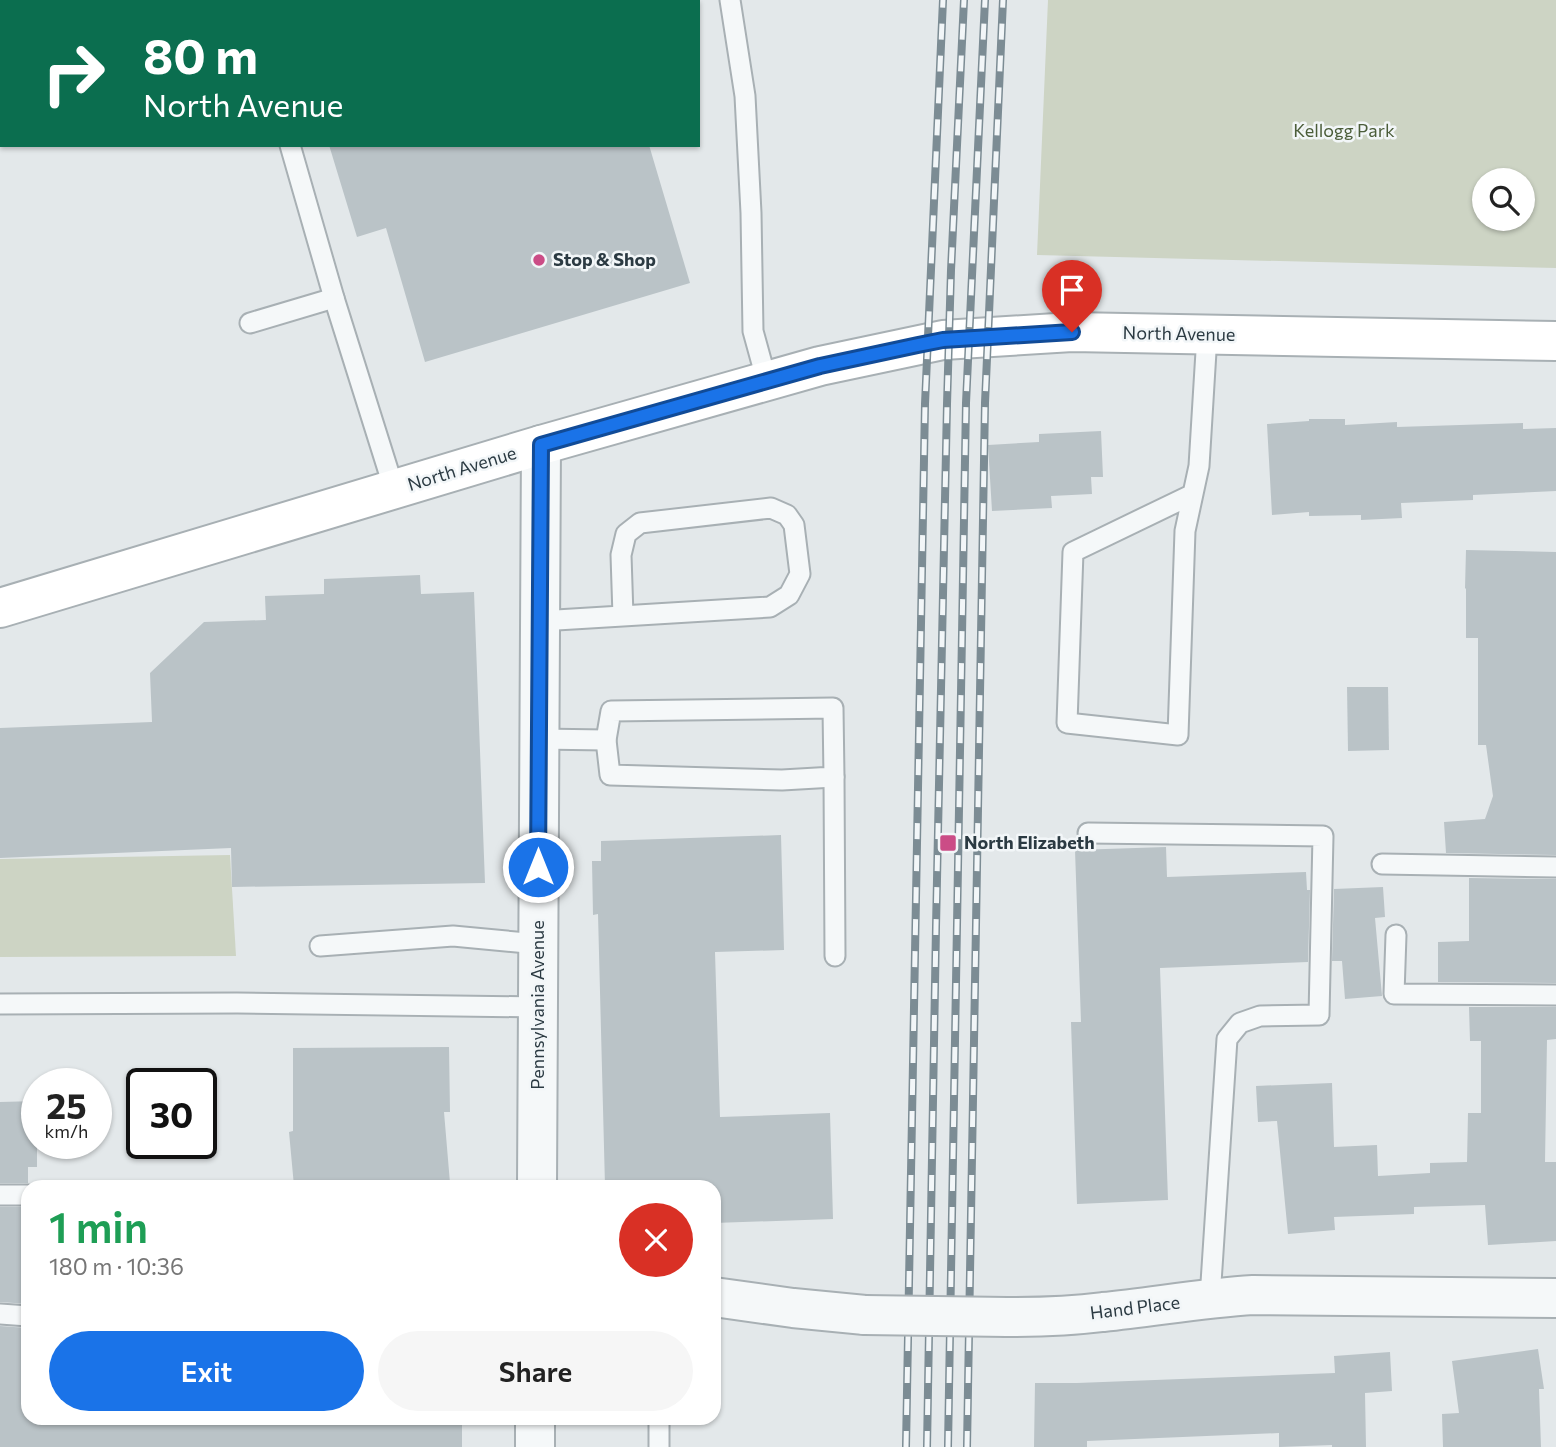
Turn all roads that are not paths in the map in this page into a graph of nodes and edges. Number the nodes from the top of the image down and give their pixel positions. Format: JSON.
{"nodes":[{"id":1,"x":730,"y":0,"type":"edge"},
{"id":2,"x":291,"y":147,"type":"edge"},
{"id":3,"x":334,"y":298,"type":"junction"},
{"id":4,"x":250,"y":323,"type":"dead end"},
{"id":5,"x":1207,"y":335,"type":"junction"},
{"id":6,"x":1556,"y":341,"type":"edge"},
{"id":7,"x":766,"y":382,"type":"junction"},
{"id":8,"x":541,"y":445,"type":"junction"},
{"id":9,"x":394,"y":489,"type":"junction"},
{"id":10,"x":1193,"y":494,"type":"junction"},
{"id":11,"x":0,"y":608,"type":"edge"},
{"id":12,"x":623,"y":616,"type":"junction"},
{"id":13,"x":540,"y":621,"type":"junction"},
{"id":14,"x":539,"y":739,"type":"junction"},
{"id":15,"x":606,"y":740,"type":"junction"},
{"id":16,"x":834,"y":777,"type":"junction"},
{"id":17,"x":1088,"y":833,"type":"dead end"},
{"id":18,"x":1382,"y":864,"type":"dead end"},
{"id":19,"x":1556,"y":867,"type":"edge"},
{"id":20,"x":1396,"y":935,"type":"dead end"},
{"id":21,"x":538,"y":944,"type":"junction"},
{"id":22,"x":320,"y":946,"type":"dead end"},
{"id":23,"x":835,"y":956,"type":"dead end"},
{"id":24,"x":1556,"y":995,"type":"edge"},
{"id":25,"x":0,"y":1003,"type":"edge"},
{"id":26,"x":538,"y":1007,"type":"junction"},
{"id":27,"x":537,"y":1180,"type":"edge"},
{"id":28,"x":0,"y":1195,"type":"edge"},
{"id":29,"x":21,"y":1195,"type":"edge"},
{"id":30,"x":721,"y":1298,"type":"edge"},
{"id":31,"x":1210,"y":1298,"type":"junction"},
{"id":32,"x":1556,"y":1298,"type":"edge"},
{"id":33,"x":0,"y":1314,"type":"edge"},
{"id":34,"x":21,"y":1316,"type":"edge"},
{"id":35,"x":535,"y":1425,"type":"edge"},
{"id":36,"x":659,"y":1425,"type":"edge"},
{"id":37,"x":535,"y":1447,"type":"edge"},
{"id":38,"x":659,"y":1447,"type":"edge"}],
"edges":[{"from":1,"to":7,"type":"lane"},
{"from":2,"to":3,"type":"lane"},
{"from":3,"to":4,"type":"lane"},
{"from":3,"to":9,"type":"lane"},
{"from":5,"to":6,"type":"main road","name":"North Avenue"},
{"from":5,"to":7,"type":"main road","name":"North Avenue"},
{"from":5,"to":10,"type":"lane"},
{"from":7,"to":8,"type":"main road","name":"North Avenue"},
{"from":8,"to":9,"type":"main road","name":"North Avenue"},
{"from":8,"to":13,"type":"street","name":"Pennsylvania Avenue"},
{"from":9,"to":11,"type":"main road","name":"North Avenue"},
{"from":10,"to":10,"type":"lane"},
{"from":12,"to":12,"type":"lane"},
{"from":12,"to":13,"type":"lane"},
{"from":13,"to":14,"type":"street","name":"Pennsylvania Avenue"},
{"from":14,"to":15,"type":"lane"},
{"from":14,"to":21,"type":"street","name":"Pennsylvania Avenue"},
{"from":15,"to":16,"type":"lane"},
{"from":15,"to":16,"type":"lane"},
{"from":16,"to":23,"type":"lane"},
{"from":17,"to":31,"type":"lane"},
{"from":18,"to":19,"type":"lane"},
{"from":20,"to":24,"type":"lane"},
{"from":21,"to":22,"type":"lane"},
{"from":21,"to":26,"type":"street","name":"Pennsylvania Avenue"},
{"from":25,"to":26,"type":"lane"},
{"from":26,"to":27,"type":"street","name":"Pennsylvania Avenue"},
{"from":28,"to":29,"type":"lane"},
{"from":30,"to":31,"type":"street","name":"Hand Place","bridge":true},
{"from":31,"to":32,"type":"street","name":"Hand Place"},
{"from":33,"to":34,"type":"lane"},
{"from":35,"to":37,"type":"street"},
{"from":36,"to":38,"type":"lane"}]}
